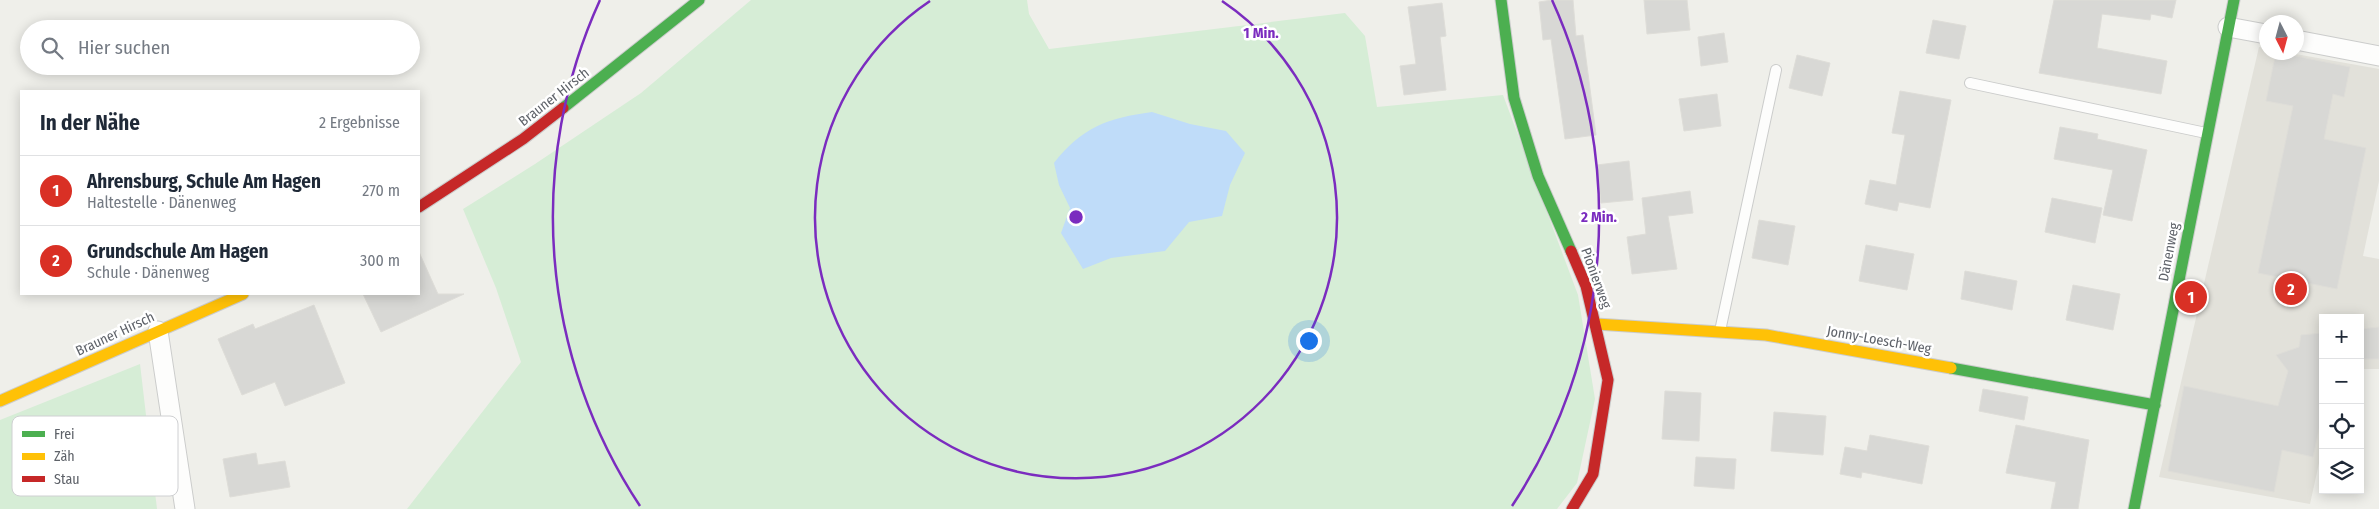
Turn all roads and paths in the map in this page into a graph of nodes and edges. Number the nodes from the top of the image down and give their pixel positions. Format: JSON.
{"nodes":[{"id":1,"x":699,"y":0,"type":"edge"},
{"id":2,"x":1501,"y":0,"type":"edge"},
{"id":3,"x":2234,"y":0,"type":"edge"},
{"id":4,"x":2228,"y":27,"type":"junction"},
{"id":5,"x":2259,"y":33,"type":"edge"},
{"id":6,"x":2304,"y":42,"type":"edge"},
{"id":7,"x":2379,"y":56,"type":"edge"},
{"id":8,"x":1776,"y":70,"type":"dead end"},
{"id":9,"x":1970,"y":83,"type":"dead end"},
{"id":10,"x":2207,"y":134,"type":"junction"},
{"id":11,"x":420,"y":206,"type":"edge"},
{"id":12,"x":241,"y":295,"type":"edge"},
{"id":13,"x":1596,"y":324,"type":"junction"},
{"id":14,"x":158,"y":331,"type":"junction"},
{"id":15,"x":1720,"y":332,"type":"junction"},
{"id":16,"x":0,"y":402,"type":"edge"},
{"id":17,"x":2155,"y":405,"type":"junction"},
{"id":18,"x":171,"y":416,"type":"edge"},
{"id":19,"x":178,"y":463,"type":"edge"},
{"id":20,"x":185,"y":509,"type":"edge"},
{"id":21,"x":1572,"y":509,"type":"edge"},
{"id":22,"x":2134,"y":509,"type":"edge"}],
"edges":[{"from":1,"to":11,"type":"street","name":"Brauner Hirsch"},
{"from":2,"to":13,"type":"street","name":"Pionierweg"},
{"from":3,"to":4,"type":"street","name":"Dänenweg"},
{"from":4,"to":5,"type":"street"},
{"from":4,"to":10,"type":"street","name":"Dänenweg"},
{"from":6,"to":7,"type":"street"},
{"from":8,"to":15,"type":"lane"},
{"from":9,"to":10,"type":"lane"},
{"from":10,"to":17,"type":"street","name":"Dänenweg"},
{"from":12,"to":14,"type":"street","name":"Brauner Hirsch"},
{"from":13,"to":15,"type":"street","name":"Jonny-Loesch-Weg"},
{"from":13,"to":21,"type":"street","name":"Pionierweg"},
{"from":14,"to":16,"type":"street","name":"Brauner Hirsch"},
{"from":14,"to":18,"type":"street"},
{"from":15,"to":17,"type":"street","name":"Jonny-Loesch-Weg"},
{"from":17,"to":22,"type":"street","name":"Dänenweg"},
{"from":19,"to":20,"type":"street"}]}
